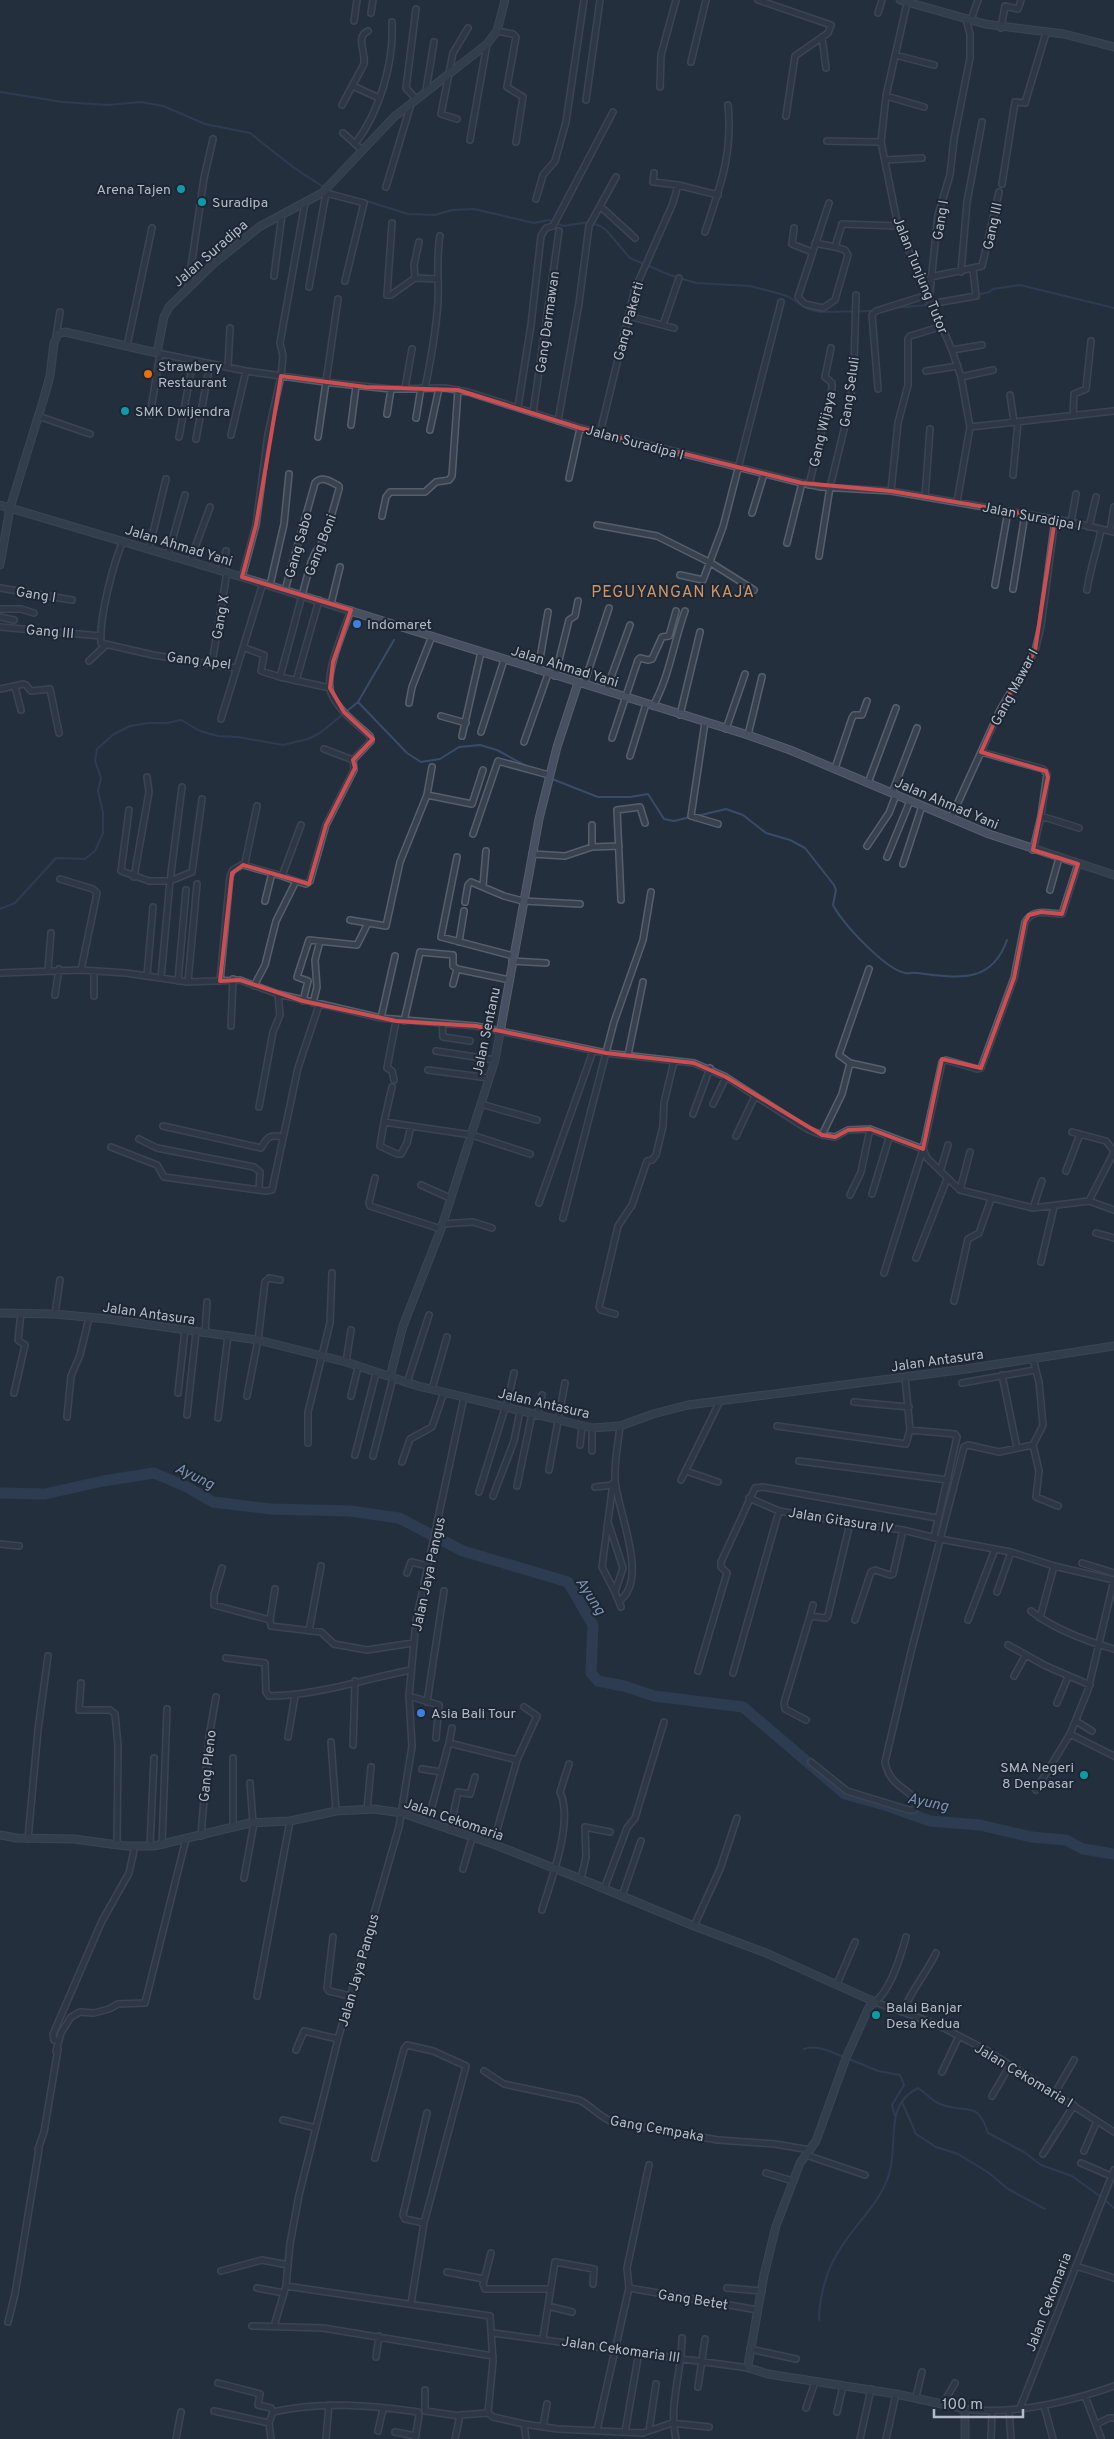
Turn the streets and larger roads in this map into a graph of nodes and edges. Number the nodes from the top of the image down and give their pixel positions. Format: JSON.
{"nodes":[{"id":1,"x":357,"y":0,"type":"edge"},
{"id":2,"x":373,"y":0,"type":"edge"},
{"id":3,"x":505,"y":0,"type":"edge"},
{"id":4,"x":584,"y":0,"type":"edge"},
{"id":5,"x":600,"y":0,"type":"edge"},
{"id":6,"x":676,"y":0,"type":"edge"},
{"id":7,"x":706,"y":0,"type":"edge"},
{"id":8,"x":758,"y":0,"type":"edge"},
{"id":9,"x":882,"y":0,"type":"edge"},
{"id":10,"x":978,"y":0,"type":"edge"},
{"id":11,"x":1021,"y":0,"type":"edge"},
{"id":12,"x":904,"y":1,"type":"edge"},
{"id":13,"x":919,"y":3,"type":"edge"},
{"id":14,"x":416,"y":10,"type":"dead end"},
{"id":15,"x":371,"y":13,"type":"dead end"},
{"id":16,"x":878,"y":13,"type":"dead end"},
{"id":17,"x":968,"y":19,"type":"junction"},
{"id":18,"x":354,"y":21,"type":"dead end"},
{"id":19,"x":392,"y":22,"type":"dead end"},
{"id":20,"x":468,"y":28,"type":"dead end"},
{"id":21,"x":1001,"y":28,"type":"junction"},
{"id":22,"x":368,"y":30,"type":"dead end"},
{"id":23,"x":497,"y":31,"type":"junction"},
{"id":24,"x":1046,"y":32,"type":"junction"},
{"id":25,"x":822,"y":37,"type":"junction"},
{"id":26,"x":434,"y":42,"type":"dead end"},
{"id":27,"x":487,"y":44,"type":"junction"},
{"id":28,"x":1114,"y":47,"type":"edge"},
{"id":29,"x":895,"y":55,"type":"junction"},
{"id":30,"x":691,"y":62,"type":"dead end"},
{"id":31,"x":934,"y":65,"type":"dead end"},
{"id":32,"x":826,"y":68,"type":"dead end"},
{"id":33,"x":451,"y":72,"type":"junction"},
{"id":34,"x":353,"y":86,"type":"junction"},
{"id":35,"x":660,"y":87,"type":"dead end"},
{"id":36,"x":426,"y":90,"type":"junction"},
{"id":37,"x":886,"y":96,"type":"junction"},
{"id":38,"x":379,"y":98,"type":"junction"},
{"id":39,"x":414,"y":99,"type":"junction"},
{"id":40,"x":586,"y":100,"type":"dead end"},
{"id":41,"x":342,"y":105,"type":"dead end"},
{"id":42,"x":728,"y":105,"type":"dead end"},
{"id":43,"x":924,"y":107,"type":"dead end"},
{"id":44,"x":613,"y":112,"type":"dead end"},
{"id":45,"x":786,"y":116,"type":"dead end"},
{"id":46,"x":457,"y":119,"type":"dead end"},
{"id":47,"x":982,"y":122,"type":"dead end"},
{"id":48,"x":343,"y":134,"type":"dead end"},
{"id":49,"x":213,"y":139,"type":"dead end"},
{"id":50,"x":470,"y":140,"type":"dead end"},
{"id":51,"x":827,"y":141,"type":"dead end"},
{"id":52,"x":516,"y":142,"type":"dead end"},
{"id":53,"x":881,"y":142,"type":"junction"},
{"id":54,"x":358,"y":147,"type":"junction"},
{"id":55,"x":922,"y":158,"type":"dead end"},
{"id":56,"x":885,"y":160,"type":"junction"},
{"id":57,"x":654,"y":172,"type":"dead end"},
{"id":58,"x":616,"y":177,"type":"dead end"},
{"id":59,"x":1002,"y":184,"type":"dead end"},
{"id":60,"x":678,"y":185,"type":"junction"},
{"id":61,"x":386,"y":187,"type":"dead end"},
{"id":62,"x":999,"y":192,"type":"dead end"},
{"id":63,"x":324,"y":193,"type":"junction"},
{"id":64,"x":718,"y":195,"type":"junction"},
{"id":65,"x":536,"y":199,"type":"dead end"},
{"id":66,"x":829,"y":203,"type":"dead end"},
{"id":67,"x":305,"y":204,"type":"junction"},
{"id":68,"x":600,"y":206,"type":"junction"},
{"id":69,"x":282,"y":214,"type":"junction"},
{"id":70,"x":392,"y":223,"type":"dead end"},
{"id":71,"x":898,"y":226,"type":"junction"},
{"id":72,"x":152,"y":228,"type":"dead end"},
{"id":73,"x":794,"y":228,"type":"dead end"},
{"id":74,"x":559,"y":232,"type":"dead end"},
{"id":75,"x":705,"y":232,"type":"dead end"},
{"id":76,"x":440,"y":236,"type":"dead end"},
{"id":77,"x":635,"y":238,"type":"dead end"},
{"id":78,"x":419,"y":242,"type":"dead end"},
{"id":79,"x":814,"y":243,"type":"junction"},
{"id":80,"x":836,"y":247,"type":"junction"},
{"id":81,"x":812,"y":252,"type":"junction"},
{"id":82,"x":973,"y":270,"type":"junction"},
{"id":83,"x":961,"y":272,"type":"junction"},
{"id":84,"x":274,"y":276,"type":"dead end"},
{"id":85,"x":934,"y":276,"type":"junction"},
{"id":86,"x":415,"y":278,"type":"junction"},
{"id":87,"x":679,"y":278,"type":"dead end"},
{"id":88,"x":438,"y":279,"type":"junction"},
{"id":89,"x":921,"y":279,"type":"junction"},
{"id":90,"x":345,"y":281,"type":"dead end"},
{"id":91,"x":309,"y":287,"type":"dead end"},
{"id":92,"x":188,"y":288,"type":"junction"},
{"id":93,"x":856,"y":295,"type":"dead end"},
{"id":94,"x":926,"y":295,"type":"junction"},
{"id":95,"x":338,"y":299,"type":"dead end"},
{"id":96,"x":781,"y":302,"type":"dead end"},
{"id":97,"x":930,"y":303,"type":"junction"},
{"id":98,"x":60,"y":312,"type":"dead end"},
{"id":99,"x":628,"y":316,"type":"junction"},
{"id":100,"x":663,"y":325,"type":"junction"},
{"id":101,"x":940,"y":326,"type":"junction"},
{"id":102,"x":230,"y":328,"type":"dead end"},
{"id":103,"x":674,"y":328,"type":"dead end"},
{"id":104,"x":56,"y":337,"type":"junction"},
{"id":105,"x":1091,"y":340,"type":"dead end"},
{"id":106,"x":982,"y":345,"type":"dead end"},
{"id":107,"x":127,"y":346,"type":"junction"},
{"id":108,"x":831,"y":348,"type":"dead end"},
{"id":109,"x":412,"y":349,"type":"dead end"},
{"id":110,"x":952,"y":350,"type":"junction"},
{"id":111,"x":158,"y":354,"type":"junction"},
{"id":112,"x":193,"y":362,"type":"junction"},
{"id":113,"x":210,"y":364,"type":"junction"},
{"id":114,"x":958,"y":366,"type":"junction"},
{"id":115,"x":228,"y":367,"type":"junction"},
{"id":116,"x":993,"y":370,"type":"dead end"},
{"id":117,"x":246,"y":371,"type":"junction"},
{"id":118,"x":926,"y":371,"type":"dead end"},
{"id":119,"x":281,"y":376,"type":"junction"},
{"id":120,"x":961,"y":377,"type":"junction"},
{"id":121,"x":324,"y":382,"type":"junction"},
{"id":122,"x":356,"y":386,"type":"junction"},
{"id":123,"x":391,"y":388,"type":"junction"},
{"id":124,"x":405,"y":388,"type":"junction"},
{"id":125,"x":423,"y":388,"type":"junction"},
{"id":126,"x":439,"y":388,"type":"junction"},
{"id":127,"x":878,"y":389,"type":"dead end"},
{"id":128,"x":458,"y":390,"type":"junction"},
{"id":129,"x":1010,"y":395,"type":"dead end"},
{"id":130,"x":518,"y":407,"type":"junction"},
{"id":131,"x":1114,"y":411,"type":"edge"},
{"id":132,"x":533,"y":413,"type":"junction"},
{"id":133,"x":387,"y":414,"type":"dead end"},
{"id":134,"x":150,"y":415,"type":"dead end"},
{"id":135,"x":38,"y":416,"type":"junction"},
{"id":136,"x":1073,"y":416,"type":"junction"},
{"id":137,"x":416,"y":418,"type":"dead end"},
{"id":138,"x":558,"y":421,"type":"junction"},
{"id":139,"x":1016,"y":422,"type":"junction"},
{"id":140,"x":351,"y":425,"type":"dead end"},
{"id":141,"x":970,"y":427,"type":"junction"},
{"id":142,"x":580,"y":428,"type":"junction"},
{"id":143,"x":930,"y":429,"type":"dead end"},
{"id":144,"x":430,"y":430,"type":"dead end"},
{"id":145,"x":600,"y":433,"type":"junction"},
{"id":146,"x":90,"y":434,"type":"dead end"},
{"id":147,"x":231,"y":435,"type":"dead end"},
{"id":148,"x":179,"y":437,"type":"dead end"},
{"id":149,"x":318,"y":437,"type":"dead end"},
{"id":150,"x":196,"y":439,"type":"dead end"},
{"id":151,"x":738,"y":468,"type":"junction"},
{"id":152,"x":289,"y":474,"type":"dead end"},
{"id":153,"x":764,"y":474,"type":"junction"},
{"id":154,"x":1013,"y":475,"type":"dead end"},
{"id":155,"x":569,"y":478,"type":"dead end"},
{"id":156,"x":166,"y":479,"type":"dead end"},
{"id":157,"x":802,"y":483,"type":"junction"},
{"id":158,"x":808,"y":485,"type":"junction"},
{"id":159,"x":830,"y":487,"type":"junction"},
{"id":160,"x":891,"y":490,"type":"junction"},
{"id":161,"x":1076,"y":494,"type":"dead end"},
{"id":162,"x":185,"y":495,"type":"dead end"},
{"id":163,"x":925,"y":497,"type":"junction"},
{"id":164,"x":1096,"y":497,"type":"dead end"},
{"id":165,"x":310,"y":500,"type":"joint"},
{"id":166,"x":957,"y":502,"type":"junction"},
{"id":167,"x":0,"y":505,"type":"edge"},
{"id":168,"x":210,"y":507,"type":"dead end"},
{"id":169,"x":1114,"y":507,"type":"edge"},
{"id":170,"x":10,"y":508,"type":"junction"},
{"id":171,"x":1008,"y":511,"type":"junction"},
{"id":172,"x":752,"y":513,"type":"dead end"},
{"id":173,"x":1025,"y":514,"type":"junction"},
{"id":174,"x":382,"y":516,"type":"dead end"},
{"id":175,"x":1055,"y":520,"type":"junction"},
{"id":176,"x":1071,"y":522,"type":"junction"},
{"id":177,"x":597,"y":525,"type":"dead end"},
{"id":178,"x":1089,"y":527,"type":"junction"},
{"id":179,"x":1101,"y":530,"type":"junction"},
{"id":180,"x":1112,"y":532,"type":"edge"},
{"id":181,"x":123,"y":541,"type":"junction"},
{"id":182,"x":787,"y":543,"type":"dead end"},
{"id":183,"x":149,"y":549,"type":"junction"},
{"id":184,"x":226,"y":551,"type":"dead end"},
{"id":185,"x":168,"y":554,"type":"junction"},
{"id":186,"x":819,"y":556,"type":"dead end"},
{"id":187,"x":190,"y":561,"type":"junction"},
{"id":188,"x":711,"y":563,"type":"junction"},
{"id":189,"x":0,"y":565,"type":"edge"},
{"id":190,"x":340,"y":567,"type":"dead end"},
{"id":191,"x":225,"y":571,"type":"junction"},
{"id":192,"x":680,"y":575,"type":"dead end"},
{"id":193,"x":242,"y":577,"type":"junction"},
{"id":194,"x":267,"y":584,"type":"junction"},
{"id":195,"x":995,"y":584,"type":"dead end"},
{"id":196,"x":0,"y":588,"type":"edge"},
{"id":197,"x":1013,"y":589,"type":"dead end"},
{"id":198,"x":285,"y":590,"type":"junction"},
{"id":199,"x":754,"y":590,"type":"dead end"},
{"id":200,"x":1087,"y":590,"type":"dead end"},
{"id":201,"x":303,"y":592,"type":"junction"},
{"id":202,"x":72,"y":600,"type":"dead end"},
{"id":203,"x":319,"y":600,"type":"junction"},
{"id":204,"x":578,"y":601,"type":"dead end"},
{"id":205,"x":331,"y":604,"type":"junction"},
{"id":206,"x":0,"y":608,"type":"edge"},
{"id":207,"x":609,"y":608,"type":"dead end"},
{"id":208,"x":350,"y":610,"type":"junction"},
{"id":209,"x":676,"y":611,"type":"dead end"},
{"id":210,"x":685,"y":611,"type":"dead end"},
{"id":211,"x":548,"y":612,"type":"dead end"},
{"id":212,"x":34,"y":613,"type":"dead end"},
{"id":213,"x":0,"y":616,"type":"edge"},
{"id":214,"x":14,"y":620,"type":"dead end"},
{"id":215,"x":630,"y":625,"type":"dead end"},
{"id":216,"x":0,"y":627,"type":"edge"},
{"id":217,"x":700,"y":632,"type":"dead end"},
{"id":218,"x":101,"y":636,"type":"junction"},
{"id":219,"x":432,"y":636,"type":"junction"},
{"id":220,"x":106,"y":645,"type":"junction"},
{"id":221,"x":244,"y":648,"type":"junction"},
{"id":222,"x":481,"y":652,"type":"junction"},
{"id":223,"x":504,"y":660,"type":"junction"},
{"id":224,"x":89,"y":661,"type":"dead end"},
{"id":225,"x":212,"y":663,"type":"junction"},
{"id":226,"x":236,"y":668,"type":"junction"},
{"id":227,"x":538,"y":670,"type":"junction"},
{"id":228,"x":745,"y":674,"type":"dead end"},
{"id":229,"x":551,"y":675,"type":"junction"},
{"id":230,"x":280,"y":677,"type":"junction"},
{"id":231,"x":762,"y":677,"type":"dead end"},
{"id":232,"x":296,"y":682,"type":"junction"},
{"id":233,"x":581,"y":683,"type":"junction"},
{"id":234,"x":15,"y":687,"type":"junction"},
{"id":235,"x":330,"y":688,"type":"junction"},
{"id":236,"x":0,"y":689,"type":"edge"},
{"id":237,"x":606,"y":692,"type":"junction"},
{"id":238,"x":624,"y":697,"type":"junction"},
{"id":239,"x":867,"y":701,"type":"dead end"},
{"id":240,"x":409,"y":703,"type":"dead end"},
{"id":241,"x":649,"y":705,"type":"junction"},
{"id":242,"x":896,"y":708,"type":"dead end"},
{"id":243,"x":21,"y":710,"type":"dead end"},
{"id":244,"x":680,"y":715,"type":"junction"},
{"id":245,"x":441,"y":716,"type":"dead end"},
{"id":246,"x":221,"y":719,"type":"dead end"},
{"id":247,"x":705,"y":722,"type":"junction"},
{"id":248,"x":466,"y":723,"type":"junction"},
{"id":249,"x":917,"y":728,"type":"dead end"},
{"id":250,"x":726,"y":729,"type":"junction"},
{"id":251,"x":481,"y":732,"type":"dead end"},
{"id":252,"x":60,"y":733,"type":"dead end"},
{"id":253,"x":748,"y":735,"type":"junction"},
{"id":254,"x":462,"y":736,"type":"dead end"},
{"id":255,"x":612,"y":738,"type":"dead end"},
{"id":256,"x":524,"y":742,"type":"dead end"},
{"id":257,"x":324,"y":749,"type":"dead end"},
{"id":258,"x":981,"y":752,"type":"junction"},
{"id":259,"x":630,"y":756,"type":"dead end"},
{"id":260,"x":353,"y":760,"type":"junction"},
{"id":261,"x":432,"y":767,"type":"dead end"},
{"id":262,"x":835,"y":768,"type":"junction"},
{"id":263,"x":483,"y":770,"type":"dead end"},
{"id":264,"x":549,"y":776,"type":"junction"},
{"id":265,"x":146,"y":777,"type":"dead end"},
{"id":266,"x":868,"y":783,"type":"junction"},
{"id":267,"x":182,"y":787,"type":"dead end"},
{"id":268,"x":894,"y":794,"type":"junction"},
{"id":269,"x":426,"y":795,"type":"junction"},
{"id":270,"x":202,"y":799,"type":"dead end"},
{"id":271,"x":910,"y":801,"type":"junction"},
{"id":272,"x":257,"y":806,"type":"dead end"},
{"id":273,"x":922,"y":806,"type":"junction"},
{"id":274,"x":129,"y":810,"type":"dead end"},
{"id":275,"x":1041,"y":816,"type":"junction"},
{"id":276,"x":951,"y":818,"type":"junction"},
{"id":277,"x":645,"y":823,"type":"dead end"},
{"id":278,"x":718,"y":824,"type":"dead end"},
{"id":279,"x":301,"y":825,"type":"dead end"},
{"id":280,"x":592,"y":825,"type":"dead end"},
{"id":281,"x":1079,"y":828,"type":"dead end"},
{"id":282,"x":473,"y":834,"type":"dead end"},
{"id":283,"x":618,"y":846,"type":"junction"},
{"id":284,"x":867,"y":846,"type":"dead end"},
{"id":285,"x":592,"y":847,"type":"junction"},
{"id":286,"x":1033,"y":850,"type":"junction"},
{"id":287,"x":486,"y":851,"type":"dead end"},
{"id":288,"x":532,"y":854,"type":"junction"},
{"id":289,"x":457,"y":857,"type":"dead end"},
{"id":290,"x":887,"y":857,"type":"dead end"},
{"id":291,"x":1059,"y":858,"type":"junction"},
{"id":292,"x":903,"y":864,"type":"dead end"},
{"id":293,"x":1078,"y":864,"type":"junction"},
{"id":294,"x":243,"y":865,"type":"junction"},
{"id":295,"x":272,"y":873,"type":"junction"},
{"id":296,"x":1114,"y":875,"type":"edge"},
{"id":297,"x":282,"y":876,"type":"junction"},
{"id":298,"x":134,"y":877,"type":"junction"},
{"id":299,"x":60,"y":879,"type":"dead end"},
{"id":300,"x":170,"y":881,"type":"junction"},
{"id":301,"x":296,"y":881,"type":"junction"},
{"id":302,"x":197,"y":884,"type":"dead end"},
{"id":303,"x":483,"y":886,"type":"junction"},
{"id":304,"x":186,"y":890,"type":"dead end"},
{"id":305,"x":1050,"y":890,"type":"dead end"},
{"id":306,"x":651,"y":892,"type":"dead end"},
{"id":307,"x":620,"y":900,"type":"dead end"},
{"id":308,"x":265,"y":901,"type":"dead end"},
{"id":309,"x":523,"y":901,"type":"junction"},
{"id":310,"x":465,"y":902,"type":"dead end"},
{"id":311,"x":580,"y":904,"type":"dead end"},
{"id":312,"x":153,"y":907,"type":"dead end"},
{"id":313,"x":464,"y":911,"type":"dead end"},
{"id":314,"x":350,"y":920,"type":"dead end"},
{"id":315,"x":368,"y":923,"type":"junction"},
{"id":316,"x":51,"y":933,"type":"dead end"},
{"id":317,"x":320,"y":941,"type":"junction"},
{"id":318,"x":459,"y":942,"type":"junction"},
{"id":319,"x":395,"y":956,"type":"dead end"},
{"id":320,"x":513,"y":959,"type":"junction"},
{"id":321,"x":546,"y":963,"type":"dead end"},
{"id":322,"x":457,"y":969,"type":"junction"},
{"id":323,"x":869,"y":969,"type":"dead end"},
{"id":324,"x":48,"y":970,"type":"junction"},
{"id":325,"x":59,"y":970,"type":"junction"},
{"id":326,"x":80,"y":970,"type":"junction"},
{"id":327,"x":94,"y":971,"type":"junction"},
{"id":328,"x":0,"y":973,"type":"edge"},
{"id":329,"x":147,"y":976,"type":"junction"},
{"id":330,"x":161,"y":978,"type":"junction"},
{"id":331,"x":220,"y":980,"type":"junction"},
{"id":332,"x":233,"y":980,"type":"junction"},
{"id":333,"x":510,"y":980,"type":"junction"},
{"id":334,"x":178,"y":981,"type":"junction"},
{"id":335,"x":188,"y":982,"type":"junction"},
{"id":336,"x":643,"y":982,"type":"dead end"},
{"id":337,"x":453,"y":984,"type":"dead end"},
{"id":338,"x":254,"y":986,"type":"junction"},
{"id":339,"x":278,"y":994,"type":"junction"},
{"id":340,"x":55,"y":995,"type":"dead end"},
{"id":341,"x":94,"y":996,"type":"dead end"},
{"id":342,"x":303,"y":1001,"type":"junction"},
{"id":343,"x":316,"y":1004,"type":"junction"},
{"id":344,"x":381,"y":1018,"type":"junction"},
{"id":345,"x":396,"y":1021,"type":"junction"},
{"id":346,"x":404,"y":1021,"type":"junction"},
{"id":347,"x":442,"y":1024,"type":"junction"},
{"id":348,"x":231,"y":1026,"type":"dead end"},
{"id":349,"x":500,"y":1031,"type":"junction"},
{"id":350,"x":470,"y":1040,"type":"dead end"},
{"id":351,"x":593,"y":1050,"type":"junction"},
{"id":352,"x":436,"y":1051,"type":"dead end"},
{"id":353,"x":606,"y":1054,"type":"junction"},
{"id":354,"x":628,"y":1055,"type":"junction"},
{"id":355,"x":494,"y":1060,"type":"junction"},
{"id":356,"x":674,"y":1061,"type":"junction"},
{"id":357,"x":850,"y":1062,"type":"junction"},
{"id":358,"x":710,"y":1068,"type":"junction"},
{"id":359,"x":428,"y":1070,"type":"dead end"},
{"id":360,"x":882,"y":1070,"type":"dead end"},
{"id":361,"x":726,"y":1077,"type":"junction"},
{"id":362,"x":489,"y":1078,"type":"junction"},
{"id":363,"x":394,"y":1080,"type":"dead end"},
{"id":364,"x":392,"y":1087,"type":"dead end"},
{"id":365,"x":755,"y":1096,"type":"junction"},
{"id":366,"x":482,"y":1104,"type":"junction"},
{"id":367,"x":714,"y":1104,"type":"dead end"},
{"id":368,"x":259,"y":1107,"type":"dead end"},
{"id":369,"x":693,"y":1114,"type":"dead end"},
{"id":370,"x":537,"y":1120,"type":"dead end"},
{"id":371,"x":384,"y":1122,"type":"junction"},
{"id":372,"x":162,"y":1126,"type":"dead end"},
{"id":373,"x":411,"y":1126,"type":"junction"},
{"id":374,"x":870,"y":1129,"type":"junction"},
{"id":375,"x":1072,"y":1132,"type":"dead end"},
{"id":376,"x":1080,"y":1134,"type":"junction"},
{"id":377,"x":472,"y":1135,"type":"junction"},
{"id":378,"x":822,"y":1135,"type":"junction"},
{"id":379,"x":736,"y":1136,"type":"dead end"},
{"id":380,"x":283,"y":1137,"type":"junction"},
{"id":381,"x":889,"y":1138,"type":"junction"},
{"id":382,"x":139,"y":1139,"type":"dead end"},
{"id":383,"x":948,"y":1145,"type":"dead end"},
{"id":384,"x":111,"y":1147,"type":"dead end"},
{"id":385,"x":923,"y":1149,"type":"junction"},
{"id":386,"x":1114,"y":1151,"type":"edge"},
{"id":387,"x":970,"y":1152,"type":"dead end"},
{"id":388,"x":530,"y":1154,"type":"dead end"},
{"id":389,"x":941,"y":1169,"type":"junction"},
{"id":390,"x":1066,"y":1171,"type":"dead end"},
{"id":391,"x":375,"y":1178,"type":"dead end"},
{"id":392,"x":947,"y":1179,"type":"junction"},
{"id":393,"x":1042,"y":1181,"type":"dead end"},
{"id":394,"x":421,"y":1185,"type":"dead end"},
{"id":395,"x":259,"y":1190,"type":"junction"},
{"id":396,"x":960,"y":1190,"type":"junction"},
{"id":397,"x":872,"y":1194,"type":"dead end"},
{"id":398,"x":850,"y":1195,"type":"dead end"},
{"id":399,"x":450,"y":1198,"type":"junction"},
{"id":400,"x":991,"y":1199,"type":"junction"},
{"id":401,"x":1089,"y":1201,"type":"junction"},
{"id":402,"x":539,"y":1203,"type":"dead end"},
{"id":403,"x":1054,"y":1207,"type":"junction"},
{"id":404,"x":1033,"y":1208,"type":"junction"},
{"id":405,"x":1114,"y":1210,"type":"edge"},
{"id":406,"x":563,"y":1218,"type":"dead end"},
{"id":407,"x":441,"y":1227,"type":"junction"},
{"id":408,"x":492,"y":1228,"type":"dead end"},
{"id":409,"x":1096,"y":1233,"type":"dead end"},
{"id":410,"x":1114,"y":1238,"type":"edge"},
{"id":411,"x":916,"y":1258,"type":"dead end"},
{"id":412,"x":1041,"y":1262,"type":"dead end"},
{"id":413,"x":332,"y":1273,"type":"dead end"},
{"id":414,"x":884,"y":1273,"type":"dead end"},
{"id":415,"x":60,"y":1280,"type":"dead end"},
{"id":416,"x":280,"y":1280,"type":"dead end"},
{"id":417,"x":954,"y":1301,"type":"dead end"},
{"id":418,"x":207,"y":1302,"type":"dead end"},
{"id":419,"x":0,"y":1313,"type":"edge"},
{"id":420,"x":21,"y":1313,"type":"junction"},
{"id":421,"x":55,"y":1314,"type":"junction"},
{"id":422,"x":615,"y":1314,"type":"dead end"},
{"id":423,"x":429,"y":1315,"type":"dead end"},
{"id":424,"x":89,"y":1318,"type":"junction"},
{"id":425,"x":185,"y":1330,"type":"junction"},
{"id":426,"x":351,"y":1330,"type":"dead end"},
{"id":427,"x":196,"y":1332,"type":"junction"},
{"id":428,"x":206,"y":1333,"type":"junction"},
{"id":429,"x":228,"y":1335,"type":"junction"},
{"id":430,"x":447,"y":1337,"type":"dead end"},
{"id":431,"x":258,"y":1340,"type":"junction"},
{"id":432,"x":1114,"y":1346,"type":"edge"},
{"id":433,"x":324,"y":1357,"type":"junction"},
{"id":434,"x":1033,"y":1359,"type":"junction"},
{"id":435,"x":346,"y":1362,"type":"junction"},
{"id":436,"x":358,"y":1367,"type":"junction"},
{"id":437,"x":1035,"y":1370,"type":"junction"},
{"id":438,"x":376,"y":1373,"type":"junction"},
{"id":439,"x":514,"y":1373,"type":"dead end"},
{"id":440,"x":1002,"y":1375,"type":"junction"},
{"id":441,"x":905,"y":1377,"type":"junction"},
{"id":442,"x":391,"y":1378,"type":"junction"},
{"id":443,"x":407,"y":1383,"type":"junction"},
{"id":444,"x":565,"y":1383,"type":"dead end"},
{"id":445,"x":962,"y":1383,"type":"dead end"},
{"id":446,"x":432,"y":1389,"type":"junction"},
{"id":447,"x":444,"y":1392,"type":"junction"},
{"id":448,"x":14,"y":1393,"type":"dead end"},
{"id":449,"x":178,"y":1393,"type":"dead end"},
{"id":450,"x":542,"y":1394,"type":"dead end"},
{"id":451,"x":247,"y":1396,"type":"dead end"},
{"id":452,"x":351,"y":1396,"type":"dead end"},
{"id":453,"x":464,"y":1397,"type":"junction"},
{"id":454,"x":720,"y":1401,"type":"junction"},
{"id":455,"x":854,"y":1402,"type":"dead end"},
{"id":456,"x":909,"y":1407,"type":"junction"},
{"id":457,"x":506,"y":1408,"type":"junction"},
{"id":458,"x":520,"y":1411,"type":"junction"},
{"id":459,"x":187,"y":1415,"type":"dead end"},
{"id":460,"x":535,"y":1415,"type":"junction"},
{"id":461,"x":67,"y":1417,"type":"dead end"},
{"id":462,"x":218,"y":1418,"type":"dead end"},
{"id":463,"x":557,"y":1420,"type":"junction"},
{"id":464,"x":620,"y":1426,"type":"junction"},
{"id":465,"x":776,"y":1426,"type":"dead end"},
{"id":466,"x":582,"y":1427,"type":"junction"},
{"id":467,"x":592,"y":1428,"type":"junction"},
{"id":468,"x":910,"y":1430,"type":"junction"},
{"id":469,"x":308,"y":1443,"type":"dead end"},
{"id":470,"x":580,"y":1445,"type":"dead end"},
{"id":471,"x":1033,"y":1445,"type":"junction"},
{"id":472,"x":1017,"y":1448,"type":"junction"},
{"id":473,"x":592,"y":1451,"type":"dead end"},
{"id":474,"x":355,"y":1455,"type":"dead end"},
{"id":475,"x":373,"y":1456,"type":"dead end"},
{"id":476,"x":799,"y":1461,"type":"dead end"},
{"id":477,"x":402,"y":1462,"type":"dead end"},
{"id":478,"x":549,"y":1470,"type":"dead end"},
{"id":479,"x":686,"y":1471,"type":"junction"},
{"id":480,"x":614,"y":1477,"type":"junction"},
{"id":481,"x":681,"y":1480,"type":"dead end"},
{"id":482,"x":948,"y":1480,"type":"junction"},
{"id":483,"x":718,"y":1482,"type":"dead end"},
{"id":484,"x":613,"y":1485,"type":"junction"},
{"id":485,"x":517,"y":1486,"type":"dead end"},
{"id":486,"x":595,"y":1487,"type":"dead end"},
{"id":487,"x":479,"y":1492,"type":"dead end"},
{"id":488,"x":493,"y":1496,"type":"dead end"},
{"id":489,"x":749,"y":1498,"type":"junction"},
{"id":490,"x":1058,"y":1506,"type":"dead end"},
{"id":491,"x":779,"y":1511,"type":"junction"},
{"id":492,"x":937,"y":1518,"type":"junction"},
{"id":493,"x":850,"y":1523,"type":"junction"},
{"id":494,"x":608,"y":1524,"type":"junction"},
{"id":495,"x":903,"y":1530,"type":"junction"},
{"id":496,"x":934,"y":1537,"type":"junction"},
{"id":497,"x":940,"y":1540,"type":"junction"},
{"id":498,"x":0,"y":1544,"type":"edge"},
{"id":499,"x":19,"y":1546,"type":"dead end"},
{"id":500,"x":996,"y":1549,"type":"junction"},
{"id":501,"x":1011,"y":1552,"type":"junction"},
{"id":502,"x":1082,"y":1563,"type":"dead end"},
{"id":503,"x":321,"y":1566,"type":"dead end"},
{"id":504,"x":428,"y":1566,"type":"junction"},
{"id":505,"x":1054,"y":1566,"type":"junction"},
{"id":506,"x":222,"y":1568,"type":"dead end"},
{"id":507,"x":407,"y":1573,"type":"dead end"},
{"id":508,"x":1114,"y":1573,"type":"edge"},
{"id":509,"x":1114,"y":1582,"type":"edge"},
{"id":510,"x":275,"y":1589,"type":"dead end"},
{"id":511,"x":444,"y":1591,"type":"dead end"},
{"id":512,"x":616,"y":1592,"type":"junction"},
{"id":513,"x":997,"y":1592,"type":"dead end"},
{"id":514,"x":813,"y":1605,"type":"dead end"},
{"id":515,"x":1031,"y":1611,"type":"dead end"},
{"id":516,"x":810,"y":1616,"type":"junction"},
{"id":517,"x":1040,"y":1618,"type":"junction"},
{"id":518,"x":270,"y":1620,"type":"junction"},
{"id":519,"x":855,"y":1620,"type":"dead end"},
{"id":520,"x":968,"y":1620,"type":"dead end"},
{"id":521,"x":309,"y":1631,"type":"junction"},
{"id":522,"x":413,"y":1643,"type":"junction"},
{"id":523,"x":1008,"y":1645,"type":"dead end"},
{"id":524,"x":1100,"y":1645,"type":"junction"},
{"id":525,"x":1114,"y":1650,"type":"edge"},
{"id":526,"x":48,"y":1656,"type":"dead end"},
{"id":527,"x":1025,"y":1656,"type":"junction"},
{"id":528,"x":226,"y":1658,"type":"dead end"},
{"id":529,"x":411,"y":1670,"type":"junction"},
{"id":530,"x":698,"y":1671,"type":"dead end"},
{"id":531,"x":733,"y":1673,"type":"dead end"},
{"id":532,"x":1014,"y":1676,"type":"dead end"},
{"id":533,"x":1068,"y":1678,"type":"junction"},
{"id":534,"x":355,"y":1681,"type":"junction"},
{"id":535,"x":81,"y":1683,"type":"dead end"},
{"id":536,"x":1090,"y":1686,"type":"junction"},
{"id":537,"x":295,"y":1696,"type":"junction"},
{"id":538,"x":409,"y":1696,"type":"junction"},
{"id":539,"x":216,"y":1697,"type":"dead end"},
{"id":540,"x":427,"y":1702,"type":"junction"},
{"id":541,"x":1057,"y":1703,"type":"dead end"},
{"id":542,"x":524,"y":1707,"type":"dead end"},
{"id":543,"x":166,"y":1709,"type":"dead end"},
{"id":544,"x":806,"y":1720,"type":"dead end"},
{"id":545,"x":1076,"y":1721,"type":"junction"},
{"id":546,"x":664,"y":1722,"type":"dead end"},
{"id":547,"x":452,"y":1728,"type":"dead end"},
{"id":548,"x":1092,"y":1731,"type":"dead end"},
{"id":549,"x":1070,"y":1734,"type":"junction"},
{"id":550,"x":288,"y":1737,"type":"dead end"},
{"id":551,"x":436,"y":1738,"type":"dead end"},
{"id":552,"x":331,"y":1742,"type":"dead end"},
{"id":553,"x":449,"y":1743,"type":"junction"},
{"id":554,"x":353,"y":1745,"type":"dead end"},
{"id":555,"x":1114,"y":1756,"type":"edge"},
{"id":556,"x":154,"y":1758,"type":"dead end"},
{"id":557,"x":233,"y":1758,"type":"dead end"},
{"id":558,"x":517,"y":1760,"type":"junction"},
{"id":559,"x":811,"y":1762,"type":"dead end"},
{"id":560,"x":569,"y":1764,"type":"dead end"},
{"id":561,"x":371,"y":1767,"type":"dead end"},
{"id":562,"x":422,"y":1769,"type":"dead end"},
{"id":563,"x":441,"y":1772,"type":"junction"},
{"id":564,"x":475,"y":1777,"type":"dead end"},
{"id":565,"x":250,"y":1783,"type":"dead end"},
{"id":566,"x":1036,"y":1790,"type":"dead end"},
{"id":567,"x":367,"y":1810,"type":"junction"},
{"id":568,"x":336,"y":1811,"type":"junction"},
{"id":569,"x":402,"y":1812,"type":"junction"},
{"id":570,"x":737,"y":1818,"type":"dead end"},
{"id":571,"x":290,"y":1821,"type":"junction"},
{"id":572,"x":428,"y":1821,"type":"junction"},
{"id":573,"x":254,"y":1823,"type":"junction"},
{"id":574,"x":233,"y":1827,"type":"junction"},
{"id":575,"x":450,"y":1830,"type":"junction"},
{"id":576,"x":610,"y":1832,"type":"dead end"},
{"id":577,"x":0,"y":1835,"type":"edge"},
{"id":578,"x":201,"y":1836,"type":"junction"},
{"id":579,"x":472,"y":1838,"type":"junction"},
{"id":580,"x":28,"y":1839,"type":"junction"},
{"id":581,"x":186,"y":1839,"type":"junction"},
{"id":582,"x":641,"y":1841,"type":"dead end"},
{"id":583,"x":493,"y":1844,"type":"junction"},
{"id":584,"x":117,"y":1845,"type":"junction"},
{"id":585,"x":162,"y":1845,"type":"junction"},
{"id":586,"x":135,"y":1846,"type":"junction"},
{"id":587,"x":150,"y":1846,"type":"junction"},
{"id":588,"x":463,"y":1869,"type":"dead end"},
{"id":589,"x":554,"y":1870,"type":"junction"},
{"id":590,"x":244,"y":1878,"type":"dead end"},
{"id":591,"x":581,"y":1879,"type":"junction"},
{"id":592,"x":604,"y":1889,"type":"junction"},
{"id":593,"x":622,"y":1896,"type":"junction"},
{"id":594,"x":542,"y":1910,"type":"dead end"},
{"id":595,"x":694,"y":1926,"type":"junction"},
{"id":596,"x":333,"y":1937,"type":"dead end"},
{"id":597,"x":906,"y":1937,"type":"dead end"},
{"id":598,"x":855,"y":1942,"type":"dead end"},
{"id":599,"x":936,"y":1953,"type":"dead end"},
{"id":600,"x":837,"y":1984,"type":"junction"},
{"id":601,"x":257,"y":1996,"type":"dead end"},
{"id":602,"x":350,"y":1996,"type":"junction"},
{"id":603,"x":875,"y":2002,"type":"junction"},
{"id":604,"x":902,"y":2012,"type":"junction"},
{"id":605,"x":959,"y":2036,"type":"junction"},
{"id":606,"x":338,"y":2039,"type":"junction"},
{"id":607,"x":59,"y":2041,"type":"junction"},
{"id":608,"x":296,"y":2050,"type":"dead end"},
{"id":609,"x":1074,"y":2060,"type":"dead end"},
{"id":610,"x":1010,"y":2065,"type":"junction"},
{"id":611,"x":484,"y":2071,"type":"dead end"},
{"id":612,"x":942,"y":2072,"type":"dead end"},
{"id":613,"x":1055,"y":2093,"type":"junction"},
{"id":614,"x":992,"y":2096,"type":"dead end"},
{"id":615,"x":1074,"y":2105,"type":"junction"},
{"id":616,"x":427,"y":2113,"type":"dead end"},
{"id":617,"x":283,"y":2120,"type":"dead end"},
{"id":618,"x":1097,"y":2121,"type":"junction"},
{"id":619,"x":316,"y":2128,"type":"junction"},
{"id":620,"x":1114,"y":2132,"type":"edge"},
{"id":621,"x":1084,"y":2151,"type":"dead end"},
{"id":622,"x":808,"y":2152,"type":"junction"},
{"id":623,"x":1043,"y":2154,"type":"dead end"},
{"id":624,"x":375,"y":2158,"type":"dead end"},
{"id":625,"x":1081,"y":2163,"type":"dead end"},
{"id":626,"x":650,"y":2165,"type":"dead end"},
{"id":627,"x":1114,"y":2170,"type":"edge"},
{"id":628,"x":766,"y":2172,"type":"dead end"},
{"id":629,"x":865,"y":2176,"type":"dead end"},
{"id":630,"x":1111,"y":2176,"type":"junction"},
{"id":631,"x":793,"y":2181,"type":"junction"},
{"id":632,"x":424,"y":2223,"type":"junction"},
{"id":633,"x":491,"y":2253,"type":"dead end"},
{"id":634,"x":288,"y":2265,"type":"junction"},
{"id":635,"x":1076,"y":2266,"type":"junction"},
{"id":636,"x":221,"y":2271,"type":"dead end"},
{"id":637,"x":446,"y":2272,"type":"dead end"},
{"id":638,"x":1113,"y":2276,"type":"edge"},
{"id":639,"x":484,"y":2279,"type":"junction"},
{"id":640,"x":593,"y":2284,"type":"dead end"},
{"id":641,"x":286,"y":2286,"type":"junction"},
{"id":642,"x":257,"y":2288,"type":"dead end"},
{"id":643,"x":629,"y":2288,"type":"junction"},
{"id":644,"x":727,"y":2288,"type":"dead end"},
{"id":645,"x":550,"y":2289,"type":"junction"},
{"id":646,"x":762,"y":2292,"type":"junction"},
{"id":647,"x":284,"y":2293,"type":"junction"},
{"id":648,"x":411,"y":2304,"type":"junction"},
{"id":649,"x":548,"y":2306,"type":"junction"},
{"id":650,"x":758,"y":2310,"type":"junction"},
{"id":651,"x":572,"y":2312,"type":"dead end"},
{"id":652,"x":8,"y":2322,"type":"dead end"},
{"id":653,"x":252,"y":2326,"type":"dead end"},
{"id":654,"x":276,"y":2326,"type":"junction"},
{"id":655,"x":493,"y":2333,"type":"junction"},
{"id":656,"x":379,"y":2336,"type":"junction"},
{"id":657,"x":543,"y":2338,"type":"junction"},
{"id":658,"x":682,"y":2338,"type":"dead end"},
{"id":659,"x":705,"y":2339,"type":"dead end"},
{"id":660,"x":614,"y":2348,"type":"junction"},
{"id":661,"x":750,"y":2349,"type":"junction"},
{"id":662,"x":640,"y":2352,"type":"junction"},
{"id":663,"x":493,"y":2356,"type":"junction"},
{"id":664,"x":376,"y":2358,"type":"dead end"},
{"id":665,"x":682,"y":2358,"type":"junction"},
{"id":666,"x":796,"y":2359,"type":"dead end"},
{"id":667,"x":702,"y":2360,"type":"junction"},
{"id":668,"x":749,"y":2368,"type":"junction"},
{"id":669,"x":922,"y":2372,"type":"dead end"},
{"id":670,"x":815,"y":2382,"type":"junction"},
{"id":671,"x":218,"y":2383,"type":"dead end"},
{"id":672,"x":955,"y":2383,"type":"dead end"},
{"id":673,"x":656,"y":2384,"type":"dead end"},
{"id":674,"x":842,"y":2386,"type":"junction"},
{"id":675,"x":1114,"y":2386,"type":"edge"},
{"id":676,"x":698,"y":2387,"type":"dead end"},
{"id":677,"x":426,"y":2390,"type":"dead end"},
{"id":678,"x":871,"y":2390,"type":"junction"},
{"id":679,"x":896,"y":2394,"type":"junction"},
{"id":680,"x":1085,"y":2396,"type":"junction"},
{"id":681,"x":916,"y":2397,"type":"junction"},
{"id":682,"x":546,"y":2404,"type":"dead end"},
{"id":683,"x":943,"y":2404,"type":"junction"},
{"id":684,"x":329,"y":2405,"type":"junction"},
{"id":685,"x":1044,"y":2406,"type":"junction"},
{"id":686,"x":806,"y":2408,"type":"dead end"},
{"id":687,"x":1020,"y":2408,"type":"junction"},
{"id":688,"x":383,"y":2409,"type":"junction"},
{"id":689,"x":962,"y":2409,"type":"junction"},
{"id":690,"x":1009,"y":2410,"type":"junction"},
{"id":691,"x":214,"y":2411,"type":"dead end"},
{"id":692,"x":181,"y":2412,"type":"dead end"},
{"id":693,"x":273,"y":2412,"type":"junction"},
{"id":694,"x":837,"y":2412,"type":"dead end"},
{"id":695,"x":992,"y":2412,"type":"junction"},
{"id":696,"x":488,"y":2413,"type":"junction"},
{"id":697,"x":460,"y":2416,"type":"junction"},
{"id":698,"x":1114,"y":2418,"type":"edge"},
{"id":699,"x":269,"y":2423,"type":"junction"},
{"id":700,"x":672,"y":2423,"type":"junction"},
{"id":701,"x":524,"y":2424,"type":"junction"},
{"id":702,"x":1097,"y":2424,"type":"junction"},
{"id":703,"x":709,"y":2426,"type":"dead end"},
{"id":704,"x":543,"y":2427,"type":"junction"},
{"id":705,"x":597,"y":2430,"type":"junction"},
{"id":706,"x":649,"y":2431,"type":"junction"},
{"id":707,"x":378,"y":2432,"type":"dead end"},
{"id":708,"x":395,"y":2432,"type":"dead end"},
{"id":709,"x":624,"y":2432,"type":"junction"},
{"id":710,"x":415,"y":2438,"type":"edge"},
{"id":711,"x":1101,"y":2438,"type":"edge"},
{"id":712,"x":176,"y":2439,"type":"edge"},
{"id":713,"x":271,"y":2439,"type":"edge"},
{"id":714,"x":326,"y":2439,"type":"edge"},
{"id":715,"x":455,"y":2439,"type":"edge"},
{"id":716,"x":526,"y":2439,"type":"edge"},
{"id":717,"x":676,"y":2439,"type":"edge"},
{"id":718,"x":860,"y":2439,"type":"edge"},
{"id":719,"x":886,"y":2439,"type":"edge"},
{"id":720,"x":965,"y":2439,"type":"edge"},
{"id":721,"x":991,"y":2439,"type":"edge"},
{"id":722,"x":1011,"y":2439,"type":"edge"},
{"id":723,"x":1053,"y":2439,"type":"edge"}],
"edges":[{"from":1,"to":18,"type":"street"},
{"from":2,"to":15,"type":"street"},
{"from":3,"to":23,"type":"street","name":"Jalan Suradipa"},
{"from":4,"to":65,"type":"street"},
{"from":5,"to":40,"type":"street"},
{"from":6,"to":35,"type":"street"},
{"from":7,"to":30,"type":"street"},
{"from":8,"to":25,"type":"street"},
{"from":9,"to":16,"type":"street"},
{"from":10,"to":17,"type":"street"},
{"from":11,"to":21,"type":"street"},
{"from":12,"to":13,"type":"street"},
{"from":12,"to":29,"type":"street","name":"Jalan Tunjung Tutor"},
{"from":13,"to":17,"type":"street"},
{"from":14,"to":39,"type":"street"},
{"from":17,"to":21,"type":"street"},
{"from":17,"to":85,"type":"street","name":"Gang I"},
{"from":19,"to":38,"type":"street"},
{"from":20,"to":33,"type":"street"},
{"from":21,"to":24,"type":"street"},
{"from":22,"to":34,"type":"street"},
{"from":23,"to":27,"type":"street","name":"Jalan Suradipa"},
{"from":23,"to":52,"type":"street"},
{"from":24,"to":28,"type":"street"},
{"from":24,"to":59,"type":"street"},
{"from":25,"to":32,"type":"street"},
{"from":25,"to":45,"type":"street"},
{"from":26,"to":36,"type":"street"},
{"from":27,"to":33,"type":"street","name":"Jalan Suradipa"},
{"from":27,"to":50,"type":"street"},
{"from":29,"to":31,"type":"street"},
{"from":29,"to":37,"type":"street","name":"Jalan Tunjung Tutor"},
{"from":33,"to":36,"type":"street","name":"Jalan Suradipa"},
{"from":33,"to":46,"type":"street"},
{"from":34,"to":38,"type":"street"},
{"from":34,"to":41,"type":"street"},
{"from":36,"to":39,"type":"street","name":"Jalan Suradipa"},
{"from":37,"to":43,"type":"street"},
{"from":37,"to":53,"type":"street","name":"Jalan Tunjung Tutor"},
{"from":38,"to":54,"type":"street"},
{"from":39,"to":54,"type":"street","name":"Jalan Suradipa"},
{"from":39,"to":61,"type":"street"},
{"from":42,"to":64,"type":"street"},
{"from":44,"to":130,"type":"street"},
{"from":47,"to":83,"type":"street"},
{"from":48,"to":54,"type":"street"},
{"from":49,"to":92,"type":"street"},
{"from":51,"to":53,"type":"street"},
{"from":53,"to":56,"type":"street","name":"Jalan Tunjung Tutor"},
{"from":54,"to":63,"type":"street","name":"Jalan Suradipa"},
{"from":55,"to":56,"type":"street"},
{"from":56,"to":71,"type":"street","name":"Jalan Tunjung Tutor"},
{"from":57,"to":60,"type":"street"},
{"from":58,"to":68,"type":"street"},
{"from":60,"to":64,"type":"street"},
{"from":60,"to":99,"type":"street","name":"Gang Pakerti"},
{"from":62,"to":82,"type":"street","name":"Gang III"},
{"from":63,"to":67,"type":"street","name":"Jalan Suradipa"},
{"from":63,"to":90,"type":"street"},
{"from":63,"to":91,"type":"street"},
{"from":64,"to":75,"type":"street"},
{"from":66,"to":79,"type":"street"},
{"from":67,"to":69,"type":"street","name":"Jalan Suradipa"},
{"from":67,"to":119,"type":"street"},
{"from":68,"to":77,"type":"street"},
{"from":68,"to":138,"type":"street"},
{"from":69,"to":84,"type":"street"},
{"from":69,"to":92,"type":"street","name":"Jalan Suradipa"},
{"from":70,"to":86,"type":"street"},
{"from":71,"to":80,"type":"street"},
{"from":71,"to":89,"type":"street","name":"Jalan Tunjung Tutor"},
{"from":72,"to":107,"type":"street"},
{"from":73,"to":81,"type":"street"},
{"from":74,"to":132,"type":"street","name":"Gang Darmawan"},
{"from":76,"to":88,"type":"street"},
{"from":78,"to":86,"type":"street"},
{"from":79,"to":80,"type":"street"},
{"from":79,"to":81,"type":"street"},
{"from":80,"to":81,"type":"street"},
{"from":82,"to":83,"type":"street"},
{"from":82,"to":97,"type":"street"},
{"from":83,"to":85,"type":"street"},
{"from":85,"to":89,"type":"street"},
{"from":85,"to":97,"type":"street","name":"Gang I"},
{"from":86,"to":88,"type":"street"},
{"from":87,"to":100,"type":"street"},
{"from":88,"to":125,"type":"street"},
{"from":89,"to":94,"type":"street","name":"Jalan Tunjung Tutor"},
{"from":92,"to":111,"type":"street","name":"Jalan Suradipa"},
{"from":93,"to":159,"type":"street","name":"Gang Seluli"},
{"from":94,"to":97,"type":"street","name":"Jalan Tunjung Tutor"},
{"from":94,"to":127,"type":"street"},
{"from":95,"to":121,"type":"street"},
{"from":96,"to":151,"type":"street"},
{"from":97,"to":101,"type":"street","name":"Jalan Tunjung Tutor"},
{"from":98,"to":104,"type":"street"},
{"from":99,"to":100,"type":"street"},
{"from":99,"to":145,"type":"street","name":"Gang Pakerti"},
{"from":100,"to":103,"type":"street"},
{"from":101,"to":110,"type":"street","name":"Jalan Tunjung Tutor"},
{"from":101,"to":160,"type":"street"},
{"from":102,"to":115,"type":"street"},
{"from":104,"to":107,"type":"street"},
{"from":104,"to":135,"type":"street"},
{"from":105,"to":136,"type":"street"},
{"from":106,"to":110,"type":"street"},
{"from":107,"to":111,"type":"street"},
{"from":108,"to":158,"type":"street","name":"Gang Wijaya"},
{"from":109,"to":124,"type":"street"},
{"from":110,"to":114,"type":"street","name":"Jalan Tunjung Tutor"},
{"from":111,"to":112,"type":"street","name":"Jalan Suradipa I"},
{"from":111,"to":134,"type":"street"},
{"from":112,"to":113,"type":"street","name":"Jalan Suradipa I"},
{"from":112,"to":148,"type":"street"},
{"from":113,"to":115,"type":"street","name":"Jalan Suradipa I"},
{"from":113,"to":150,"type":"street"},
{"from":114,"to":118,"type":"street"},
{"from":114,"to":120,"type":"street","name":"Jalan Tunjung Tutor"},
{"from":115,"to":117,"type":"street","name":"Jalan Suradipa I"},
{"from":116,"to":120,"type":"street"},
{"from":117,"to":119,"type":"street","name":"Jalan Suradipa I"},
{"from":117,"to":147,"type":"street"},
{"from":119,"to":121,"type":"street","name":"Jalan Suradipa I"},
{"from":119,"to":193,"type":"street"},
{"from":120,"to":141,"type":"street","name":"Jalan Tunjung Tutor"},
{"from":121,"to":122,"type":"street","name":"Jalan Suradipa I"},
{"from":121,"to":149,"type":"street"},
{"from":122,"to":123,"type":"street","name":"Jalan Suradipa I"},
{"from":122,"to":140,"type":"street"},
{"from":123,"to":124,"type":"street","name":"Jalan Suradipa I"},
{"from":123,"to":133,"type":"street"},
{"from":124,"to":125,"type":"street","name":"Jalan Suradipa I"},
{"from":125,"to":126,"type":"street","name":"Jalan Suradipa I"},
{"from":125,"to":137,"type":"street"},
{"from":126,"to":128,"type":"street","name":"Jalan Suradipa I"},
{"from":126,"to":144,"type":"street"},
{"from":128,"to":130,"type":"street","name":"Jalan Suradipa I"},
{"from":128,"to":174,"type":"street"},
{"from":129,"to":139,"type":"street"},
{"from":130,"to":132,"type":"street","name":"Jalan Suradipa I"},
{"from":131,"to":136,"type":"street"},
{"from":132,"to":138,"type":"street","name":"Jalan Suradipa I"},
{"from":135,"to":146,"type":"street"},
{"from":135,"to":170,"type":"street"},
{"from":136,"to":139,"type":"street"},
{"from":138,"to":142,"type":"street","name":"Jalan Suradipa I"},
{"from":139,"to":141,"type":"street"},
{"from":139,"to":154,"type":"street"},
{"from":141,"to":166,"type":"street"},
{"from":142,"to":145,"type":"street","name":"Jalan Suradipa I"},
{"from":142,"to":155,"type":"street"},
{"from":143,"to":163,"type":"street"},
{"from":145,"to":151,"type":"street","name":"Jalan Suradipa I"},
{"from":151,"to":153,"type":"street","name":"Jalan Suradipa I"},
{"from":151,"to":188,"type":"street"},
{"from":152,"to":194,"type":"street","name":"Gang Apel"},
{"from":153,"to":157,"type":"street","name":"Jalan Suradipa I"},
{"from":153,"to":172,"type":"street"},
{"from":156,"to":183,"type":"street"},
{"from":157,"to":158,"type":"street","name":"Jalan Suradipa I"},
{"from":157,"to":182,"type":"street"},
{"from":158,"to":159,"type":"street","name":"Jalan Suradipa I"},
{"from":159,"to":160,"type":"street","name":"Jalan Suradipa I"},
{"from":159,"to":186,"type":"street","name":"Gang Seluli"},
{"from":160,"to":163,"type":"street","name":"Jalan Suradipa I"},
{"from":161,"to":176,"type":"street"},
{"from":162,"to":185,"type":"street"},
{"from":163,"to":166,"type":"street","name":"Jalan Suradipa I"},
{"from":164,"to":178,"type":"street"},
{"from":165,"to":198,"type":"street","name":"Gang Sabo"},
{"from":165,"to":201,"type":"street","name":"Gang Boni"},
{"from":166,"to":171,"type":"street","name":"Jalan Suradipa I"},
{"from":167,"to":170,"type":"street","name":"Jalan Ahmad Yani"},
{"from":168,"to":187,"type":"street"},
{"from":169,"to":180,"type":"street"},
{"from":170,"to":181,"type":"street","name":"Jalan Ahmad Yani"},
{"from":170,"to":189,"type":"street"},
{"from":171,"to":173,"type":"street","name":"Jalan Suradipa I"},
{"from":171,"to":195,"type":"street"},
{"from":173,"to":175,"type":"street","name":"Jalan Suradipa I"},
{"from":173,"to":197,"type":"street"},
{"from":175,"to":176,"type":"street","name":"Jalan Suradipa I"},
{"from":175,"to":258,"type":"street","name":"Gang Mawar I"},
{"from":176,"to":178,"type":"street","name":"Jalan Suradipa I"},
{"from":177,"to":188,"type":"street"},
{"from":178,"to":179,"type":"street","name":"Jalan Suradipa I"},
{"from":179,"to":180,"type":"street","name":"Jalan Suradipa I"},
{"from":179,"to":200,"type":"street"},
{"from":181,"to":183,"type":"street","name":"Jalan Ahmad Yani"},
{"from":181,"to":218,"type":"street"},
{"from":183,"to":185,"type":"street","name":"Jalan Ahmad Yani"},
{"from":184,"to":191,"type":"street","name":"Gang X"},
{"from":185,"to":187,"type":"street","name":"Jalan Ahmad Yani"},
{"from":187,"to":191,"type":"street","name":"Jalan Ahmad Yani"},
{"from":188,"to":192,"type":"street"},
{"from":188,"to":199,"type":"street"},
{"from":190,"to":205,"type":"street"},
{"from":191,"to":193,"type":"street","name":"Jalan Ahmad Yani"},
{"from":191,"to":225,"type":"street","name":"Gang X"},
{"from":193,"to":194,"type":"street","name":"Jalan Ahmad Yani"},
{"from":194,"to":198,"type":"street","name":"Jalan Ahmad Yani"},
{"from":194,"to":221,"type":"street","name":"Gang Apel"},
{"from":196,"to":202,"type":"street","name":"Gang I"},
{"from":198,"to":201,"type":"street","name":"Jalan Ahmad Yani"},
{"from":201,"to":203,"type":"street","name":"Jalan Ahmad Yani"},
{"from":201,"to":230,"type":"street"},
{"from":203,"to":205,"type":"street","name":"Jalan Ahmad Yani"},
{"from":203,"to":232,"type":"street"},
{"from":204,"to":229,"type":"street"},
{"from":205,"to":208,"type":"street","name":"Jalan Ahmad Yani"},
{"from":206,"to":212,"type":"street"},
{"from":207,"to":233,"type":"street"},
{"from":208,"to":219,"type":"street","name":"Jalan Ahmad Yani"},
{"from":208,"to":235,"type":"street"},
{"from":209,"to":238,"type":"street"},
{"from":210,"to":241,"type":"street"},
{"from":211,"to":227,"type":"street"},
{"from":213,"to":214,"type":"street"},
{"from":215,"to":237,"type":"street"},
{"from":216,"to":218,"type":"street","name":"Gang III"},
{"from":217,"to":244,"type":"street"},
{"from":218,"to":220,"type":"street"},
{"from":219,"to":222,"type":"street","name":"Jalan Ahmad Yani"},
{"from":219,"to":240,"type":"street"},
{"from":220,"to":224,"type":"street"},
{"from":220,"to":225,"type":"street","name":"Gang Apel"},
{"from":221,"to":226,"type":"street","name":"Gang Apel"},
{"from":221,"to":230,"type":"street"},
{"from":222,"to":223,"type":"street","name":"Jalan Ahmad Yani"},
{"from":222,"to":248,"type":"street"},
{"from":223,"to":227,"type":"street","name":"Jalan Ahmad Yani"},
{"from":223,"to":251,"type":"street"},
{"from":225,"to":226,"type":"street","name":"Gang Apel"},
{"from":226,"to":246,"type":"street"},
{"from":227,"to":229,"type":"street","name":"Jalan Ahmad Yani"},
{"from":228,"to":250,"type":"street"},
{"from":229,"to":233,"type":"street","name":"Jalan Ahmad Yani"},
{"from":229,"to":256,"type":"street"},
{"from":230,"to":232,"type":"street"},
{"from":231,"to":253,"type":"street"},
{"from":232,"to":235,"type":"street"},
{"from":233,"to":237,"type":"street","name":"Jalan Ahmad Yani"},
{"from":233,"to":264,"type":"street","name":"Jalan Sentanu"},
{"from":234,"to":236,"type":"street"},
{"from":234,"to":243,"type":"street"},
{"from":234,"to":252,"type":"street"},
{"from":235,"to":260,"type":"street"},
{"from":237,"to":238,"type":"street","name":"Jalan Ahmad Yani"},
{"from":238,"to":241,"type":"street","name":"Jalan Ahmad Yani"},
{"from":238,"to":255,"type":"street"},
{"from":239,"to":262,"type":"street"},
{"from":241,"to":244,"type":"street","name":"Jalan Ahmad Yani"},
{"from":241,"to":259,"type":"street"},
{"from":242,"to":266,"type":"street"},
{"from":244,"to":247,"type":"street","name":"Jalan Ahmad Yani"},
{"from":245,"to":248,"type":"street"},
{"from":247,"to":250,"type":"street","name":"Jalan Ahmad Yani"},
{"from":247,"to":278,"type":"street"},
{"from":248,"to":254,"type":"street"},
{"from":249,"to":268,"type":"street"},
{"from":250,"to":253,"type":"street","name":"Jalan Ahmad Yani"},
{"from":253,"to":262,"type":"street","name":"Jalan Ahmad Yani"},
{"from":257,"to":260,"type":"street"},
{"from":258,"to":275,"type":"street"},
{"from":258,"to":276,"type":"street","name":"Gang Mawar I"},
{"from":260,"to":301,"type":"street"},
{"from":261,"to":269,"type":"street"},
{"from":262,"to":266,"type":"street","name":"Jalan Ahmad Yani"},
{"from":263,"to":269,"type":"street"},
{"from":264,"to":282,"type":"street"},
{"from":264,"to":288,"type":"street","name":"Jalan Sentanu"},
{"from":265,"to":298,"type":"street"},
{"from":266,"to":268,"type":"street","name":"Jalan Ahmad Yani"},
{"from":267,"to":300,"type":"street"},
{"from":268,"to":271,"type":"street","name":"Jalan Ahmad Yani"},
{"from":268,"to":284,"type":"street"},
{"from":269,"to":315,"type":"street"},
{"from":270,"to":300,"type":"street"},
{"from":271,"to":273,"type":"street","name":"Jalan Ahmad Yani"},
{"from":271,"to":290,"type":"street"},
{"from":272,"to":294,"type":"street"},
{"from":273,"to":276,"type":"street","name":"Jalan Ahmad Yani"},
{"from":273,"to":292,"type":"street"},
{"from":274,"to":298,"type":"street"},
{"from":275,"to":281,"type":"street"},
{"from":275,"to":286,"type":"street"},
{"from":276,"to":286,"type":"street","name":"Jalan Ahmad Yani"},
{"from":277,"to":283,"type":"street"},
{"from":279,"to":297,"type":"street"},
{"from":280,"to":285,"type":"street"},
{"from":283,"to":285,"type":"street"},
{"from":283,"to":307,"type":"street"},
{"from":285,"to":288,"type":"street"},
{"from":286,"to":291,"type":"street","name":"Jalan Ahmad Yani"},
{"from":287,"to":303,"type":"street"},
{"from":288,"to":309,"type":"street","name":"Jalan Sentanu"},
{"from":289,"to":318,"type":"street"},
{"from":291,"to":293,"type":"street","name":"Jalan Ahmad Yani"},
{"from":291,"to":305,"type":"street"},
{"from":293,"to":296,"type":"street","name":"Jalan Ahmad Yani"},
{"from":293,"to":385,"type":"street"},
{"from":294,"to":295,"type":"street"},
{"from":294,"to":331,"type":"street"},
{"from":295,"to":297,"type":"street"},
{"from":295,"to":308,"type":"street"},
{"from":297,"to":301,"type":"street"},
{"from":298,"to":300,"type":"street"},
{"from":299,"to":326,"type":"street"},
{"from":300,"to":330,"type":"street"},
{"from":301,"to":338,"type":"street"},
{"from":302,"to":335,"type":"street"},
{"from":303,"to":309,"type":"street"},
{"from":303,"to":310,"type":"street"},
{"from":304,"to":334,"type":"street"},
{"from":306,"to":353,"type":"street"},
{"from":309,"to":311,"type":"street"},
{"from":309,"to":320,"type":"street","name":"Jalan Sentanu"},
{"from":312,"to":329,"type":"street"},
{"from":313,"to":318,"type":"street"},
{"from":314,"to":315,"type":"street"},
{"from":315,"to":317,"type":"street"},
{"from":316,"to":324,"type":"street"},
{"from":317,"to":342,"type":"street"},
{"from":317,"to":343,"type":"street"},
{"from":318,"to":320,"type":"street"},
{"from":319,"to":344,"type":"street"},
{"from":320,"to":321,"type":"street"},
{"from":320,"to":333,"type":"street","name":"Jalan Sentanu"},
{"from":322,"to":333,"type":"street"},
{"from":322,"to":337,"type":"street"},
{"from":322,"to":346,"type":"street"},
{"from":323,"to":357,"type":"street"},
{"from":324,"to":325,"type":"street"},
{"from":324,"to":328,"type":"street"},
{"from":325,"to":326,"type":"street"},
{"from":325,"to":340,"type":"street"},
{"from":326,"to":327,"type":"street"},
{"from":327,"to":329,"type":"street"},
{"from":327,"to":341,"type":"street"},
{"from":329,"to":330,"type":"street"},
{"from":330,"to":334,"type":"street"},
{"from":331,"to":332,"type":"street"},
{"from":331,"to":335,"type":"street"},
{"from":332,"to":338,"type":"street"},
{"from":332,"to":348,"type":"street"},
{"from":333,"to":349,"type":"street","name":"Jalan Sentanu"},
{"from":334,"to":335,"type":"street"},
{"from":336,"to":354,"type":"street"},
{"from":338,"to":339,"type":"street"},
{"from":339,"to":342,"type":"street"},
{"from":339,"to":368,"type":"street"},
{"from":342,"to":343,"type":"street"},
{"from":343,"to":344,"type":"street"},
{"from":343,"to":380,"type":"street"},
{"from":344,"to":345,"type":"street"},
{"from":345,"to":346,"type":"street"},
{"from":345,"to":363,"type":"street"},
{"from":346,"to":347,"type":"street"},
{"from":347,"to":349,"type":"street"},
{"from":347,"to":350,"type":"street"},
{"from":349,"to":351,"type":"street"},
{"from":349,"to":355,"type":"street","name":"Jalan Sentanu"},
{"from":351,"to":353,"type":"street"},
{"from":351,"to":402,"type":"street"},
{"from":352,"to":355,"type":"street"},
{"from":353,"to":354,"type":"street"},
{"from":353,"to":406,"type":"street"},
{"from":354,"to":356,"type":"street"},
{"from":355,"to":362,"type":"street","name":"Jalan Sentanu"},
{"from":356,"to":358,"type":"street"},
{"from":356,"to":422,"type":"street"},
{"from":357,"to":360,"type":"street"},
{"from":357,"to":378,"type":"street"},
{"from":358,"to":361,"type":"street"},
{"from":358,"to":369,"type":"street"},
{"from":359,"to":362,"type":"street"},
{"from":361,"to":365,"type":"street"},
{"from":361,"to":367,"type":"street"},
{"from":362,"to":366,"type":"street","name":"Jalan Sentanu"},
{"from":364,"to":371,"type":"street"},
{"from":365,"to":378,"type":"street"},
{"from":365,"to":379,"type":"street"},
{"from":366,"to":370,"type":"street"},
{"from":366,"to":377,"type":"street","name":"Jalan Sentanu"},
{"from":371,"to":373,"type":"street"},
{"from":371,"to":373,"type":"street"},
{"from":372,"to":380,"type":"street"},
{"from":373,"to":377,"type":"street"},
{"from":374,"to":378,"type":"street"},
{"from":374,"to":381,"type":"street"},
{"from":374,"to":398,"type":"street"},
{"from":375,"to":376,"type":"street"},
{"from":376,"to":386,"type":"street"},
{"from":376,"to":390,"type":"street"},
{"from":377,"to":388,"type":"street"},
{"from":377,"to":399,"type":"street","name":"Jalan Sentanu"},
{"from":380,"to":395,"type":"street"},
{"from":381,"to":385,"type":"street"},
{"from":381,"to":397,"type":"street"},
{"from":382,"to":395,"type":"street"},
{"from":383,"to":389,"type":"street"},
{"from":384,"to":395,"type":"street"},
{"from":385,"to":389,"type":"street"},
{"from":385,"to":414,"type":"street"},
{"from":386,"to":401,"type":"street"},
{"from":387,"to":396,"type":"street"},
{"from":389,"to":392,"type":"street"},
{"from":391,"to":407,"type":"street"},
{"from":392,"to":396,"type":"street"},
{"from":392,"to":411,"type":"street"},
{"from":393,"to":404,"type":"street"},
{"from":394,"to":399,"type":"street"},
{"from":396,"to":400,"type":"street"},
{"from":399,"to":407,"type":"street","name":"Jalan Sentanu"},
{"from":400,"to":404,"type":"street"},
{"from":400,"to":417,"type":"street"},
{"from":401,"to":403,"type":"street"},
{"from":401,"to":405,"type":"street"},
{"from":403,"to":404,"type":"street"},
{"from":403,"to":412,"type":"street"},
{"from":407,"to":408,"type":"street"},
{"from":407,"to":442,"type":"street","name":"Jalan Sentanu"},
{"from":409,"to":410,"type":"street"},
{"from":413,"to":433,"type":"street"},
{"from":415,"to":421,"type":"street"},
{"from":416,"to":431,"type":"street"},
{"from":418,"to":428,"type":"street"},
{"from":419,"to":420,"type":"street","name":"Jalan Antasura"},
{"from":420,"to":421,"type":"street","name":"Jalan Antasura"},
{"from":420,"to":448,"type":"street"},
{"from":421,"to":424,"type":"street","name":"Jalan Antasura"},
{"from":423,"to":443,"type":"street"},
{"from":424,"to":425,"type":"street","name":"Jalan Antasura"},
{"from":424,"to":461,"type":"street"},
{"from":425,"to":427,"type":"street","name":"Jalan Antasura"},
{"from":425,"to":449,"type":"street"},
{"from":426,"to":435,"type":"street"},
{"from":427,"to":428,"type":"street","name":"Jalan Antasura"},
{"from":427,"to":459,"type":"street"},
{"from":428,"to":429,"type":"street","name":"Jalan Antasura"},
{"from":429,"to":431,"type":"street","name":"Jalan Antasura"},
{"from":429,"to":462,"type":"street"},
{"from":430,"to":446,"type":"street"},
{"from":431,"to":433,"type":"street","name":"Jalan Antasura"},
{"from":431,"to":451,"type":"street"},
{"from":432,"to":434,"type":"street","name":"Jalan Antasura"},
{"from":433,"to":435,"type":"street","name":"Jalan Antasura"},
{"from":433,"to":469,"type":"street"},
{"from":434,"to":437,"type":"street"},
{"from":434,"to":441,"type":"street","name":"Jalan Antasura"},
{"from":435,"to":436,"type":"street","name":"Jalan Antasura"},
{"from":436,"to":438,"type":"street","name":"Jalan Antasura"},
{"from":436,"to":452,"type":"street"},
{"from":437,"to":440,"type":"street"},
{"from":437,"to":471,"type":"street"},
{"from":438,"to":442,"type":"street","name":"Jalan Antasura"},
{"from":438,"to":474,"type":"street"},
{"from":439,"to":457,"type":"street"},
{"from":440,"to":445,"type":"street"},
{"from":440,"to":472,"type":"street"},
{"from":441,"to":454,"type":"street","name":"Jalan Antasura"},
{"from":441,"to":456,"type":"street"},
{"from":442,"to":443,"type":"street","name":"Jalan Antasura"},
{"from":442,"to":475,"type":"street"},
{"from":443,"to":446,"type":"street","name":"Jalan Antasura"},
{"from":444,"to":463,"type":"street"},
{"from":446,"to":447,"type":"street","name":"Jalan Antasura"},
{"from":447,"to":453,"type":"street","name":"Jalan Antasura"},
{"from":447,"to":477,"type":"street"},
{"from":450,"to":460,"type":"street"},
{"from":453,"to":457,"type":"street","name":"Jalan Antasura"},
{"from":453,"to":504,"type":"street","name":"Jalan Jaya Pangus"},
{"from":454,"to":464,"type":"street","name":"Jalan Antasura"},
{"from":454,"to":479,"type":"street"},
{"from":455,"to":456,"type":"street"},
{"from":456,"to":468,"type":"street"},
{"from":457,"to":458,"type":"street","name":"Jalan Antasura"},
{"from":457,"to":487,"type":"street"},
{"from":458,"to":460,"type":"street","name":"Jalan Antasura"},
{"from":458,"to":488,"type":"street"},
{"from":460,"to":463,"type":"street","name":"Jalan Antasura"},
{"from":460,"to":485,"type":"street"},
{"from":463,"to":466,"type":"street","name":"Jalan Antasura"},
{"from":463,"to":478,"type":"street"},
{"from":464,"to":467,"type":"street","name":"Jalan Antasura"},
{"from":464,"to":480,"type":"street"},
{"from":465,"to":468,"type":"street"},
{"from":466,"to":467,"type":"street","name":"Jalan Antasura"},
{"from":466,"to":470,"type":"street"},
{"from":467,"to":473,"type":"street"},
{"from":468,"to":482,"type":"street"},
{"from":471,"to":472,"type":"street"},
{"from":471,"to":490,"type":"street"},
{"from":472,"to":497,"type":"street"},
{"from":476,"to":482,"type":"street"},
{"from":479,"to":481,"type":"street"},
{"from":479,"to":483,"type":"street"},
{"from":480,"to":484,"type":"street"},
{"from":480,"to":512,"type":"street"},
{"from":482,"to":492,"type":"street"},
{"from":484,"to":486,"type":"street"},
{"from":484,"to":494,"type":"street"},
{"from":489,"to":491,"type":"street","name":"Jalan Gitasura IV"},
{"from":489,"to":492,"type":"street"},
{"from":489,"to":530,"type":"street"},
{"from":491,"to":493,"type":"street","name":"Jalan Gitasura IV"},
{"from":491,"to":531,"type":"street"},
{"from":492,"to":496,"type":"street"},
{"from":493,"to":495,"type":"street","name":"Jalan Gitasura IV"},
{"from":493,"to":516,"type":"street"},
{"from":494,"to":512,"type":"street"},
{"from":494,"to":512,"type":"street"},
{"from":495,"to":496,"type":"street","name":"Jalan Gitasura IV"},
{"from":495,"to":519,"type":"street"},
{"from":496,"to":497,"type":"street","name":"Jalan Gitasura IV"},
{"from":497,"to":500,"type":"street","name":"Jalan Gitasura IV"},
{"from":497,"to":559,"type":"street"},
{"from":498,"to":499,"type":"street"},
{"from":500,"to":501,"type":"street","name":"Jalan Gitasura IV"},
{"from":500,"to":520,"type":"street"},
{"from":501,"to":505,"type":"street","name":"Jalan Gitasura IV"},
{"from":501,"to":513,"type":"street"},
{"from":502,"to":508,"type":"street"},
{"from":503,"to":521,"type":"street"},
{"from":504,"to":507,"type":"street"},
{"from":504,"to":522,"type":"street","name":"Jalan Jaya Pangus"},
{"from":505,"to":509,"type":"street","name":"Jalan Gitasura IV"},
{"from":505,"to":517,"type":"street"},
{"from":506,"to":518,"type":"street"},
{"from":509,"to":524,"type":"street"},
{"from":510,"to":518,"type":"street"},
{"from":511,"to":540,"type":"street"},
{"from":514,"to":516,"type":"street"},
{"from":515,"to":517,"type":"street"},
{"from":516,"to":544,"type":"street"},
{"from":517,"to":524,"type":"street"},
{"from":518,"to":521,"type":"street"},
{"from":521,"to":522,"type":"street"},
{"from":522,"to":529,"type":"street","name":"Jalan Jaya Pangus"},
{"from":523,"to":527,"type":"street"},
{"from":524,"to":525,"type":"street"},
{"from":524,"to":536,"type":"street"},
{"from":526,"to":580,"type":"street"},
{"from":527,"to":532,"type":"street"},
{"from":527,"to":533,"type":"street"},
{"from":528,"to":537,"type":"street"},
{"from":529,"to":534,"type":"street"},
{"from":529,"to":538,"type":"street","name":"Jalan Jaya Pangus"},
{"from":533,"to":536,"type":"street"},
{"from":533,"to":541,"type":"street"},
{"from":534,"to":537,"type":"street"},
{"from":534,"to":554,"type":"street"},
{"from":535,"to":584,"type":"street"},
{"from":536,"to":545,"type":"street"},
{"from":537,"to":550,"type":"street"},
{"from":538,"to":540,"type":"street"},
{"from":538,"to":569,"type":"street","name":"Jalan Jaya Pangus"},
{"from":539,"to":578,"type":"street","name":"Gang Pleno"},
{"from":540,"to":551,"type":"street"},
{"from":542,"to":558,"type":"street"},
{"from":543,"to":585,"type":"street"},
{"from":545,"to":548,"type":"street"},
{"from":545,"to":549,"type":"street"},
{"from":546,"to":592,"type":"street"},
{"from":547,"to":553,"type":"street"},
{"from":549,"to":555,"type":"street"},
{"from":549,"to":566,"type":"street"},
{"from":552,"to":568,"type":"street"},
{"from":553,"to":558,"type":"street"},
{"from":553,"to":563,"type":"street"},
{"from":556,"to":587,"type":"street"},
{"from":557,"to":574,"type":"street"},
{"from":558,"to":583,"type":"street"},
{"from":560,"to":589,"type":"street"},
{"from":561,"to":567,"type":"street"},
{"from":562,"to":563,"type":"street"},
{"from":563,"to":572,"type":"street"},
{"from":564,"to":575,"type":"street"},
{"from":565,"to":573,"type":"street"},
{"from":567,"to":568,"type":"street","name":"Jalan Cekomaria"},
{"from":567,"to":569,"type":"street","name":"Jalan Cekomaria"},
{"from":568,"to":571,"type":"street","name":"Jalan Cekomaria"},
{"from":569,"to":572,"type":"street","name":"Jalan Cekomaria"},
{"from":569,"to":602,"type":"street","name":"Jalan Jaya Pangus"},
{"from":570,"to":595,"type":"street"},
{"from":571,"to":573,"type":"street","name":"Jalan Cekomaria"},
{"from":571,"to":601,"type":"street"},
{"from":572,"to":575,"type":"street","name":"Jalan Cekomaria"},
{"from":573,"to":574,"type":"street","name":"Jalan Cekomaria"},
{"from":573,"to":590,"type":"street"},
{"from":574,"to":578,"type":"street","name":"Jalan Cekomaria"},
{"from":575,"to":579,"type":"street","name":"Jalan Cekomaria"},
{"from":576,"to":591,"type":"street"},
{"from":577,"to":580,"type":"street","name":"Jalan Cekomaria"},
{"from":578,"to":581,"type":"street","name":"Jalan Cekomaria"},
{"from":579,"to":583,"type":"street","name":"Jalan Cekomaria"},
{"from":579,"to":588,"type":"street"},
{"from":580,"to":584,"type":"street","name":"Jalan Cekomaria"},
{"from":581,"to":585,"type":"street","name":"Jalan Cekomaria"},
{"from":581,"to":607,"type":"street"},
{"from":582,"to":593,"type":"street"},
{"from":583,"to":589,"type":"street","name":"Jalan Cekomaria"},
{"from":584,"to":586,"type":"street","name":"Jalan Cekomaria"},
{"from":585,"to":587,"type":"street","name":"Jalan Cekomaria"},
{"from":586,"to":587,"type":"street","name":"Jalan Cekomaria"},
{"from":586,"to":607,"type":"street"},
{"from":589,"to":591,"type":"street","name":"Jalan Cekomaria"},
{"from":589,"to":594,"type":"street"},
{"from":591,"to":592,"type":"street","name":"Jalan Cekomaria"},
{"from":592,"to":593,"type":"street","name":"Jalan Cekomaria"},
{"from":593,"to":595,"type":"street","name":"Jalan Cekomaria"},
{"from":595,"to":600,"type":"street","name":"Jalan Cekomaria"},
{"from":596,"to":602,"type":"street"},
{"from":597,"to":603,"type":"street"},
{"from":598,"to":600,"type":"street"},
{"from":599,"to":604,"type":"street"},
{"from":600,"to":603,"type":"street","name":"Jalan Cekomaria"},
{"from":602,"to":606,"type":"street","name":"Jalan Jaya Pangus"},
{"from":603,"to":604,"type":"street","name":"Jalan Cekomaria I"},
{"from":603,"to":622,"type":"street"},
{"from":604,"to":605,"type":"street","name":"Jalan Cekomaria I"},
{"from":605,"to":610,"type":"street","name":"Jalan Cekomaria I"},
{"from":605,"to":612,"type":"street"},
{"from":606,"to":608,"type":"street"},
{"from":606,"to":619,"type":"street","name":"Jalan Jaya Pangus"},
{"from":607,"to":652,"type":"street"},
{"from":609,"to":613,"type":"street"},
{"from":610,"to":613,"type":"street","name":"Jalan Cekomaria I"},
{"from":610,"to":614,"type":"street"},
{"from":611,"to":622,"type":"street","name":"Gang Cempaka"},
{"from":613,"to":615,"type":"street","name":"Jalan Cekomaria I"},
{"from":615,"to":618,"type":"street","name":"Jalan Cekomaria I"},
{"from":615,"to":623,"type":"street"},
{"from":616,"to":632,"type":"street"},
{"from":617,"to":619,"type":"street"},
{"from":618,"to":620,"type":"street","name":"Jalan Cekomaria I"},
{"from":618,"to":621,"type":"street"},
{"from":619,"to":634,"type":"street","name":"Jalan Jaya Pangus"},
{"from":622,"to":629,"type":"street","name":"Gang Cempaka"},
{"from":622,"to":631,"type":"street"},
{"from":624,"to":632,"type":"street"},
{"from":625,"to":630,"type":"street"},
{"from":626,"to":643,"type":"street"},
{"from":627,"to":630,"type":"street","name":"Jalan Cekomaria"},
{"from":628,"to":631,"type":"street"},
{"from":630,"to":635,"type":"street","name":"Jalan Cekomaria"},
{"from":631,"to":646,"type":"street"},
{"from":632,"to":648,"type":"street"},
{"from":633,"to":639,"type":"street"},
{"from":634,"to":636,"type":"street"},
{"from":634,"to":641,"type":"street","name":"Jalan Jaya Pangus"},
{"from":635,"to":638,"type":"street"},
{"from":635,"to":687,"type":"street","name":"Jalan Cekomaria"},
{"from":637,"to":639,"type":"street"},
{"from":639,"to":645,"type":"street"},
{"from":640,"to":645,"type":"street"},
{"from":641,"to":647,"type":"street","name":"Jalan Jaya Pangus"},
{"from":641,"to":648,"type":"street"},
{"from":642,"to":647,"type":"street"},
{"from":643,"to":650,"type":"street","name":"Gang Betet"},
{"from":643,"to":660,"type":"street"},
{"from":644,"to":646,"type":"street"},
{"from":645,"to":649,"type":"street"},
{"from":646,"to":650,"type":"street"},
{"from":647,"to":654,"type":"street","name":"Jalan Jaya Pangus"},
{"from":648,"to":655,"type":"street"},
{"from":649,"to":651,"type":"street"},
{"from":649,"to":657,"type":"street"},
{"from":650,"to":661,"type":"street"},
{"from":653,"to":654,"type":"street"},
{"from":654,"to":656,"type":"street"},
{"from":655,"to":657,"type":"street","name":"Jalan Cekomaria III"},
{"from":655,"to":663,"type":"street"},
{"from":656,"to":663,"type":"street"},
{"from":656,"to":664,"type":"street"},
{"from":657,"to":660,"type":"street","name":"Jalan Cekomaria III"},
{"from":658,"to":665,"type":"street"},
{"from":659,"to":667,"type":"street"},
{"from":660,"to":662,"type":"street","name":"Jalan Cekomaria III"},
{"from":660,"to":705,"type":"street"},
{"from":661,"to":666,"type":"street"},
{"from":661,"to":668,"type":"street"},
{"from":662,"to":665,"type":"street","name":"Jalan Cekomaria III"},
{"from":662,"to":709,"type":"street"},
{"from":663,"to":696,"type":"street"},
{"from":665,"to":667,"type":"street","name":"Jalan Cekomaria III"},
{"from":665,"to":700,"type":"street"},
{"from":667,"to":668,"type":"street","name":"Jalan Cekomaria III"},
{"from":667,"to":676,"type":"street"},
{"from":668,"to":670,"type":"street"},
{"from":669,"to":681,"type":"street"},
{"from":670,"to":674,"type":"street"},
{"from":670,"to":686,"type":"street"},
{"from":671,"to":693,"type":"street"},
{"from":672,"to":683,"type":"street"},
{"from":673,"to":706,"type":"street"},
{"from":674,"to":678,"type":"street"},
{"from":674,"to":694,"type":"street"},
{"from":675,"to":680,"type":"street"},
{"from":677,"to":697,"type":"street"},
{"from":678,"to":679,"type":"street"},
{"from":678,"to":718,"type":"street"},
{"from":679,"to":681,"type":"street"},
{"from":679,"to":719,"type":"street"},
{"from":680,"to":685,"type":"street"},
{"from":680,"to":702,"type":"street"},
{"from":681,"to":683,"type":"street"},
{"from":682,"to":704,"type":"street"},
{"from":683,"to":689,"type":"street"},
{"from":684,"to":688,"type":"street"},
{"from":684,"to":693,"type":"street"},
{"from":684,"to":714,"type":"street"},
{"from":685,"to":687,"type":"street"},
{"from":685,"to":723,"type":"street"},
{"from":687,"to":690,"type":"street"},
{"from":688,"to":707,"type":"street"},
{"from":688,"to":710,"type":"street"},
{"from":689,"to":695,"type":"street"},
{"from":689,"to":720,"type":"street"},
{"from":690,"to":695,"type":"street"},
{"from":690,"to":722,"type":"street"},
{"from":691,"to":699,"type":"street"},
{"from":692,"to":712,"type":"street"},
{"from":693,"to":699,"type":"street"},
{"from":695,"to":721,"type":"street"},
{"from":696,"to":697,"type":"street"},
{"from":696,"to":701,"type":"street"},
{"from":697,"to":715,"type":"street"},
{"from":698,"to":702,"type":"street"},
{"from":699,"to":713,"type":"street"},
{"from":700,"to":703,"type":"street"},
{"from":700,"to":706,"type":"street"},
{"from":700,"to":717,"type":"street"},
{"from":701,"to":704,"type":"street"},
{"from":701,"to":716,"type":"street"},
{"from":702,"to":711,"type":"street"},
{"from":704,"to":705,"type":"street"},
{"from":705,"to":709,"type":"street"},
{"from":706,"to":709,"type":"street"},
{"from":708,"to":710,"type":"street"}]}
